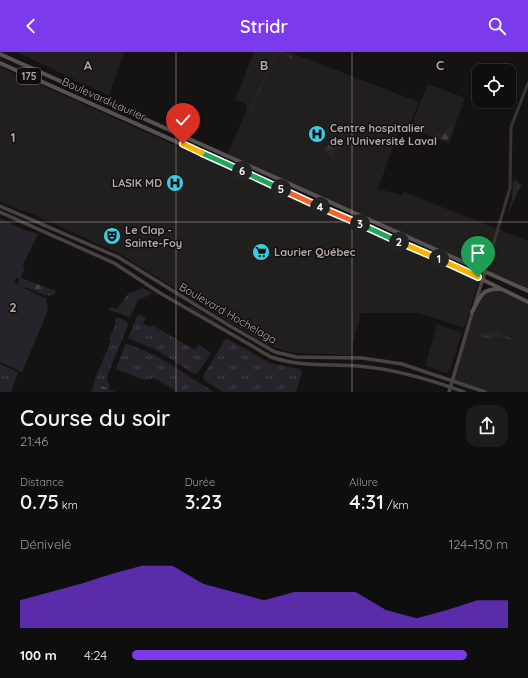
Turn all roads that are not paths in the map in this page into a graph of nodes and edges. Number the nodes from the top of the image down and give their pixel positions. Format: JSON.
{"nodes":[{"id":1,"x":0,"y":54,"type":"edge"},
{"id":2,"x":0,"y":63,"type":"edge"},
{"id":3,"x":528,"y":83,"type":"edge"},
{"id":4,"x":0,"y":206,"type":"edge"},
{"id":5,"x":0,"y":212,"type":"edge"},
{"id":6,"x":485,"y":272,"type":"junction"},
{"id":7,"x":482,"y":279,"type":"junction"},
{"id":8,"x":504,"y":289,"type":"junction"},
{"id":9,"x":528,"y":291,"type":"edge"},
{"id":10,"x":528,"y":302,"type":"edge"},
{"id":11,"x":472,"y":312,"type":"junction"},
{"id":12,"x":266,"y":347,"type":"junction"},
{"id":13,"x":262,"y":354,"type":"junction"},
{"id":14,"x":451,"y":381,"type":"junction"},
{"id":15,"x":450,"y":387,"type":"junction"},
{"id":16,"x":449,"y":392,"type":"edge"},
{"id":17,"x":464,"y":392,"type":"edge"},
{"id":18,"x":485,"y":392,"type":"edge"}],
"edges":[{"from":1,"to":6,"type":"main road","name":"Boulevard Laurier","number":"175"},
{"from":2,"to":7,"type":"main road","name":"Boulevard Laurier","number":"175"},
{"from":3,"to":6,"type":"street"},
{"from":4,"to":12,"type":"main road","name":"Boulevard Hochelaga"},
{"from":5,"to":13,"type":"main road","name":"Boulevard Hochelaga"},
{"from":6,"to":7,"type":"main road"},
{"from":6,"to":9,"type":"main road","name":"Boulevard Laurier","number":"175"},
{"from":7,"to":8,"type":"main road","name":"Boulevard Laurier","number":"175"},
{"from":7,"to":11,"type":"main road"},
{"from":8,"to":10,"type":"main road","name":"Boulevard Laurier","number":"175"},
{"from":8,"to":11,"type":"main road"},
{"from":11,"to":14,"type":"main road"},
{"from":12,"to":13,"type":"main road"},
{"from":12,"to":14,"type":"main road","name":"Boulevard Hochelaga"},
{"from":13,"to":15,"type":"main road","name":"Boulevard Hochelaga"},
{"from":14,"to":15,"type":"main road"},
{"from":14,"to":18,"type":"main road","name":"Boulevard Hochelaga"},
{"from":15,"to":16,"type":"main road"},
{"from":15,"to":17,"type":"main road","name":"Boulevard Hochelaga"}]}
